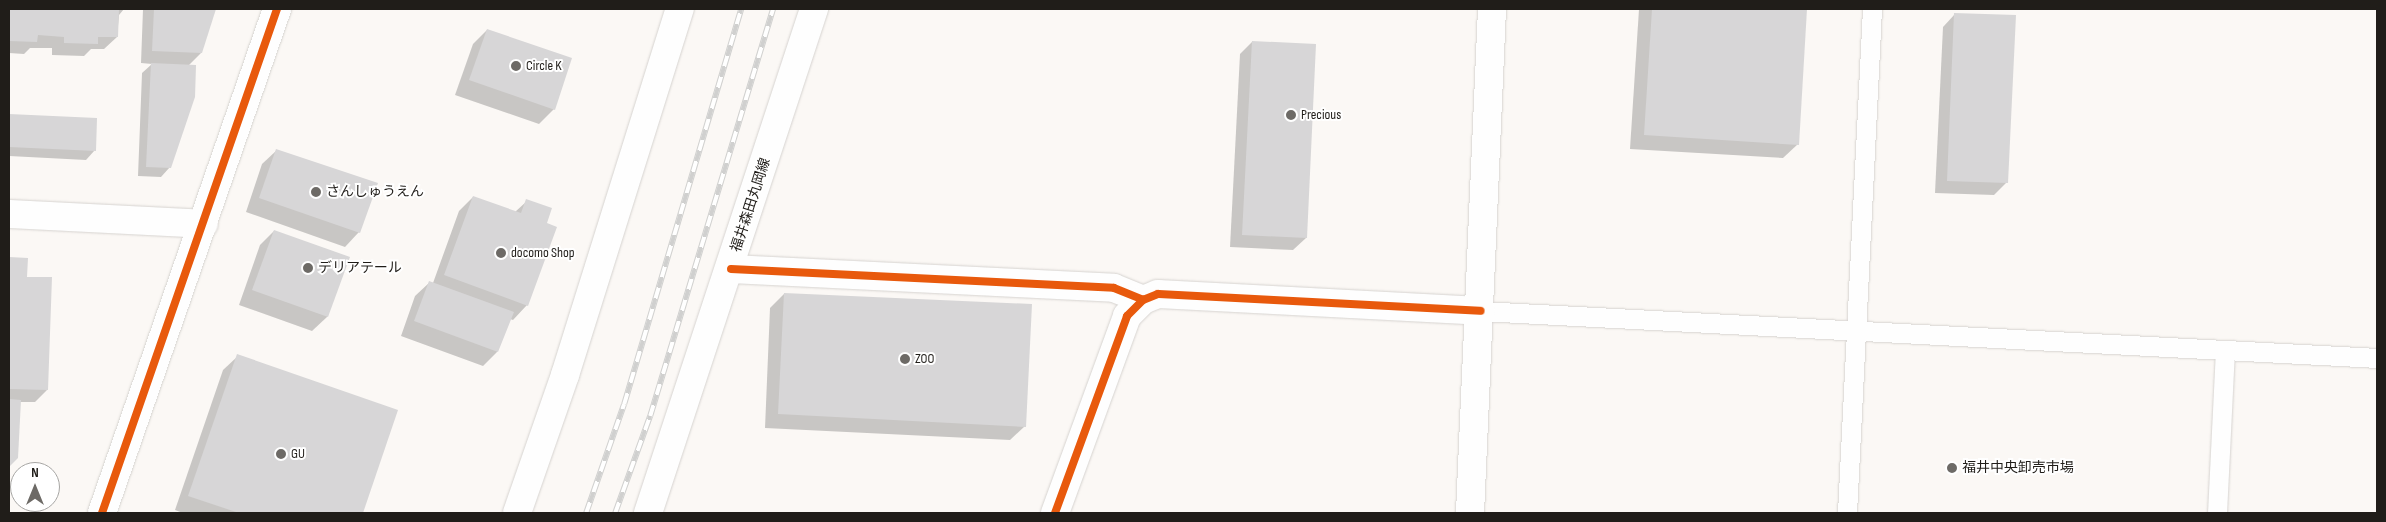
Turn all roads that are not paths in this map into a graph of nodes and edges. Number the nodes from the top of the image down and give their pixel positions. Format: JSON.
{"nodes":[{"id":1,"x":277,"y":9,"type":"edge"},
{"id":2,"x":680,"y":9,"type":"edge"},
{"id":3,"x":814,"y":9,"type":"edge"},
{"id":4,"x":1492,"y":9,"type":"edge"},
{"id":5,"x":1872,"y":9,"type":"edge"},
{"id":6,"x":9,"y":214,"type":"edge"},
{"id":7,"x":204,"y":224,"type":"junction"},
{"id":8,"x":731,"y":269,"type":"junction"},
{"id":9,"x":1143,"y":300,"type":"junction"},
{"id":10,"x":1481,"y":311,"type":"junction"},
{"id":11,"x":1856,"y":333,"type":"junction"},
{"id":12,"x":2225,"y":351,"type":"junction"},
{"id":13,"x":2377,"y":358,"type":"edge"},
{"id":14,"x":102,"y":513,"type":"edge"},
{"id":15,"x":517,"y":513,"type":"edge"},
{"id":16,"x":648,"y":513,"type":"edge"},
{"id":17,"x":1055,"y":513,"type":"edge"},
{"id":18,"x":1470,"y":513,"type":"edge"},
{"id":19,"x":1847,"y":513,"type":"edge"},
{"id":20,"x":2217,"y":513,"type":"edge"}],
"edges":[{"from":1,"to":7,"type":"street"},
{"from":2,"to":15,"type":"street"},
{"from":3,"to":8,"type":"street","name":"福井森田丸岡線"},
{"from":4,"to":10,"type":"street"},
{"from":5,"to":11,"type":"lane"},
{"from":6,"to":7,"type":"street"},
{"from":7,"to":14,"type":"street"},
{"from":8,"to":9,"type":"street"},
{"from":8,"to":16,"type":"street","name":"福井森田丸岡線"},
{"from":9,"to":10,"type":"street"},
{"from":9,"to":17,"type":"street"},
{"from":10,"to":11,"type":"lane"},
{"from":10,"to":18,"type":"street"},
{"from":11,"to":12,"type":"lane"},
{"from":11,"to":19,"type":"lane"},
{"from":12,"to":13,"type":"lane"},
{"from":12,"to":20,"type":"lane"}]}
